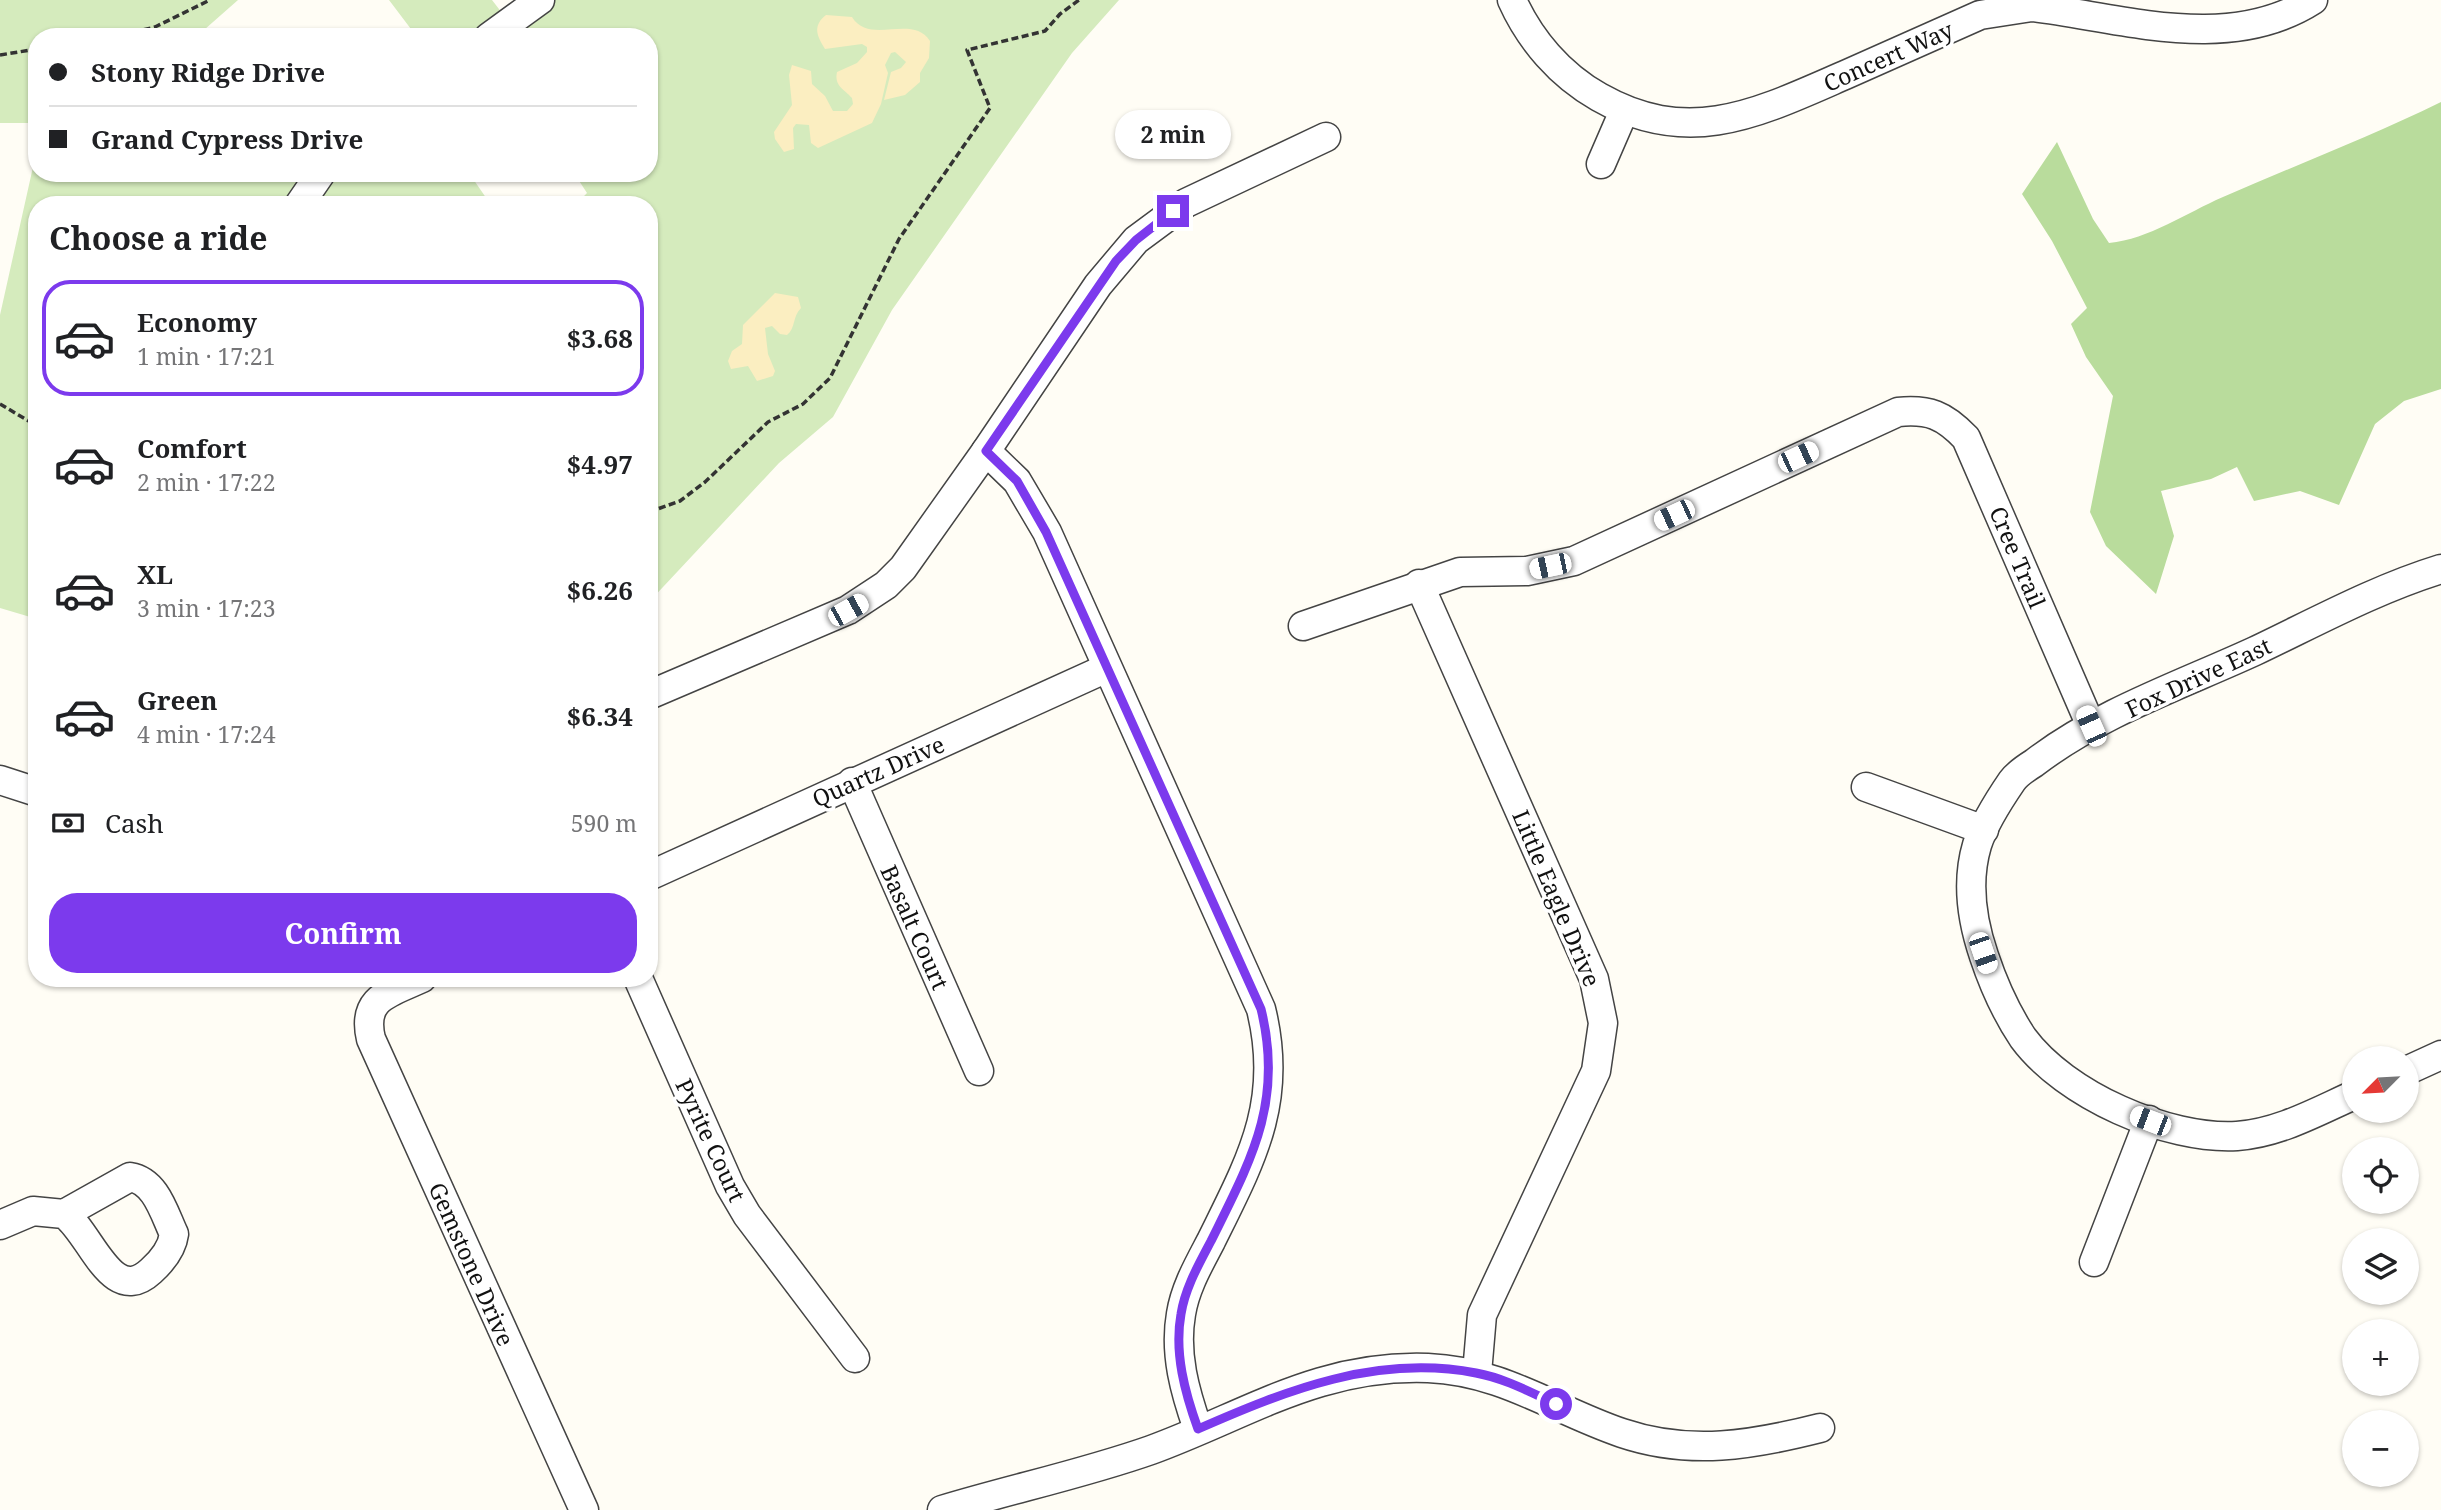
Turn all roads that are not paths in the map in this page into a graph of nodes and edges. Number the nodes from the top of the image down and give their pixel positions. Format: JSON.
{"nodes":[{"id":1,"x":540,"y":0,"type":"edge"},
{"id":2,"x":1512,"y":0,"type":"edge"},
{"id":3,"x":2313,"y":0,"type":"edge"},
{"id":4,"x":501,"y":28,"type":"edge"},
{"id":5,"x":1624,"y":111,"type":"junction"},
{"id":6,"x":1326,"y":137,"type":"dead end"},
{"id":7,"x":1601,"y":164,"type":"dead end"},
{"id":8,"x":986,"y":451,"type":"junction"},
{"id":9,"x":2441,"y":569,"type":"edge"},
{"id":10,"x":1419,"y":584,"type":"junction"},
{"id":11,"x":1303,"y":626,"type":"dead end"},
{"id":12,"x":1107,"y":668,"type":"junction"},
{"id":13,"x":658,"y":691,"type":"edge"},
{"id":14,"x":2091,"y":726,"type":"junction"},
{"id":15,"x":0,"y":780,"type":"edge"},
{"id":16,"x":852,"y":782,"type":"junction"},
{"id":17,"x":1866,"y":787,"type":"dead end"},
{"id":18,"x":28,"y":789,"type":"edge"},
{"id":19,"x":1984,"y":830,"type":"junction"},
{"id":20,"x":658,"y":872,"type":"edge"},
{"id":21,"x":402,"y":987,"type":"edge"},
{"id":22,"x":642,"y":987,"type":"edge"},
{"id":23,"x":2441,"y":1055,"type":"edge"},
{"id":24,"x":2419,"y":1065,"type":"edge"},
{"id":25,"x":979,"y":1071,"type":"dead end"},
{"id":26,"x":2342,"y":1100,"type":"edge"},
{"id":27,"x":2150,"y":1121,"type":"junction"},
{"id":28,"x":64,"y":1214,"type":"dead end"},
{"id":29,"x":0,"y":1225,"type":"edge"},
{"id":30,"x":2094,"y":1262,"type":"dead end"},
{"id":31,"x":856,"y":1358,"type":"dead end"},
{"id":32,"x":1477,"y":1373,"type":"junction"},
{"id":33,"x":1820,"y":1428,"type":"dead end"},
{"id":34,"x":1198,"y":1429,"type":"junction"},
{"id":35,"x":584,"y":1510,"type":"edge"},
{"id":36,"x":942,"y":1510,"type":"edge"}],
"edges":[{"from":1,"to":4,"type":"street"},
{"from":2,"to":5,"type":"street","name":"Concert Way"},
{"from":3,"to":5,"type":"street","name":"Concert Way"},
{"from":5,"to":7,"type":"street"},
{"from":6,"to":8,"type":"street"},
{"from":8,"to":12,"type":"street"},
{"from":8,"to":13,"type":"street"},
{"from":9,"to":14,"type":"street","name":"Fox Drive East"},
{"from":10,"to":11,"type":"street"},
{"from":10,"to":14,"type":"street","name":"Cree Trail"},
{"from":10,"to":32,"type":"street","name":"Little Eagle Drive"},
{"from":12,"to":16,"type":"street","name":"Quartz Drive"},
{"from":12,"to":34,"type":"street"},
{"from":14,"to":19,"type":"street","name":"Fox Drive East"},
{"from":15,"to":18,"type":"street"},
{"from":16,"to":20,"type":"street","name":"Quartz Drive"},
{"from":16,"to":25,"type":"street","name":"Basalt Court"},
{"from":17,"to":19,"type":"street"},
{"from":19,"to":27,"type":"street","name":"Fox Drive East"},
{"from":21,"to":35,"type":"street","name":"Gemstone Drive"},
{"from":22,"to":31,"type":"street","name":"Pyrite Court"},
{"from":23,"to":24,"type":"street"},
{"from":26,"to":27,"type":"street","name":"Fox Drive East"},
{"from":27,"to":30,"type":"street"},
{"from":28,"to":29,"type":"street"},
{"from":32,"to":33,"type":"street"},
{"from":32,"to":34,"type":"street"},
{"from":34,"to":36,"type":"street"}]}
